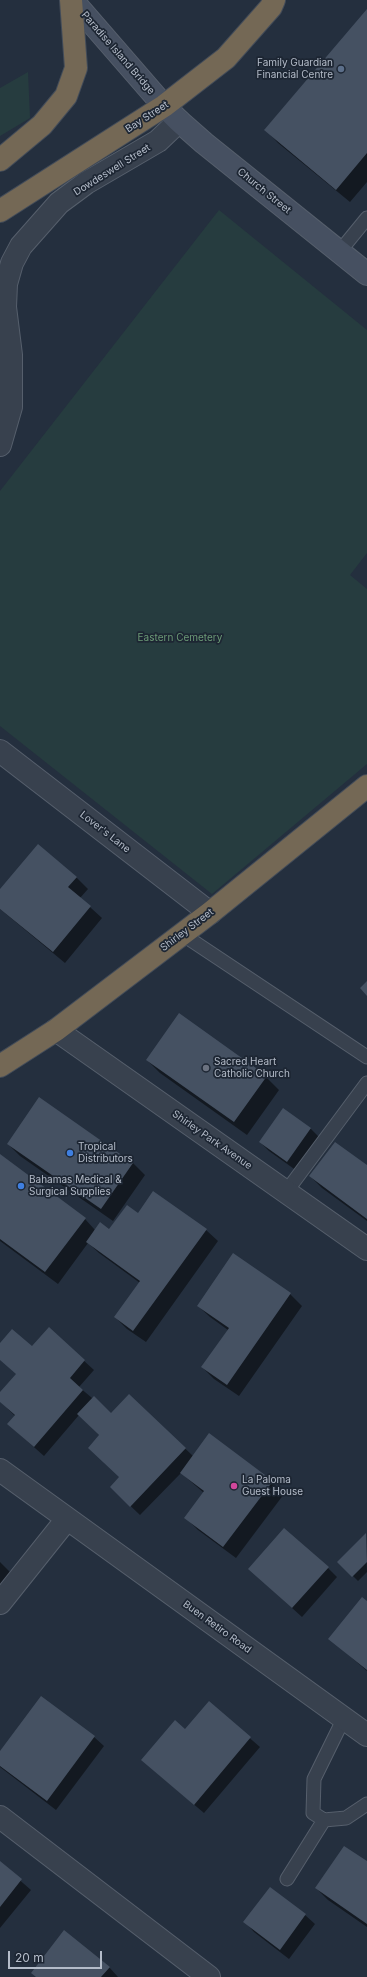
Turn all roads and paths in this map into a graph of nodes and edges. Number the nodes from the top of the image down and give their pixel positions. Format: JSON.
{"nodes":[{"id":1,"x":71,"y":0,"type":"edge"},
{"id":2,"x":274,"y":0,"type":"edge"},
{"id":3,"x":172,"y":114,"type":"junction"},
{"id":4,"x":0,"y":160,"type":"edge"},
{"id":5,"x":0,"y":211,"type":"edge"},
{"id":6,"x":367,"y":218,"type":"edge"},
{"id":7,"x":340,"y":251,"type":"junction"},
{"id":8,"x":367,"y":274,"type":"edge"},
{"id":9,"x":0,"y":445,"type":"edge"},
{"id":10,"x":0,"y":751,"type":"edge"},
{"id":11,"x":367,"y":786,"type":"edge"},
{"id":12,"x":210,"y":913,"type":"junction"},
{"id":13,"x":182,"y":934,"type":"junction"},
{"id":14,"x":56,"y":1030,"type":"junction"},
{"id":15,"x":367,"y":1057,"type":"edge"},
{"id":16,"x":0,"y":1066,"type":"edge"},
{"id":17,"x":367,"y":1083,"type":"edge"},
{"id":18,"x":286,"y":1192,"type":"junction"},
{"id":19,"x":367,"y":1249,"type":"edge"},
{"id":20,"x":0,"y":1470,"type":"edge"},
{"id":21,"x":67,"y":1519,"type":"junction"},
{"id":22,"x":0,"y":1603,"type":"edge"},
{"id":23,"x":344,"y":1718,"type":"junction"},
{"id":24,"x":367,"y":1735,"type":"edge"},
{"id":25,"x":367,"y":1804,"type":"edge"},
{"id":26,"x":0,"y":1817,"type":"edge"},
{"id":27,"x":324,"y":1820,"type":"junction"},
{"id":28,"x":287,"y":1879,"type":"dead end"},
{"id":29,"x":209,"y":1977,"type":"edge"}],
"edges":[{"from":1,"to":3,"type":"main road","name":"Paradise Island Bridge"},
{"from":1,"to":4,"type":"highway"},
{"from":2,"to":3,"type":"highway","name":"Bay Street"},
{"from":3,"to":5,"type":"highway","name":"Bay Street"},
{"from":3,"to":7,"type":"main road","name":"Church Street"},
{"from":3,"to":9,"type":"street","name":"Dowdeswell Street"},
{"from":6,"to":7,"type":"lane"},
{"from":7,"to":8,"type":"main road","name":"Church Street"},
{"from":10,"to":12,"type":"street","name":"Lover's Lane"},
{"from":11,"to":12,"type":"highway","name":"Shirley Street"},
{"from":12,"to":13,"type":"highway","name":"Shirley Street"},
{"from":13,"to":14,"type":"highway","name":"Shirley Street"},
{"from":13,"to":15,"type":"lane"},
{"from":14,"to":16,"type":"highway","name":"Shirley Street"},
{"from":14,"to":18,"type":"street","name":"Shirley Park Avenue"},
{"from":17,"to":18,"type":"lane"},
{"from":18,"to":19,"type":"street","name":"Shirley Park Avenue"},
{"from":20,"to":21,"type":"street","name":"Buen Retiro Road"},
{"from":21,"to":22,"type":"street"},
{"from":21,"to":23,"type":"street","name":"Buen Retiro Road"},
{"from":23,"to":24,"type":"street","name":"Buen Retiro Road"},
{"from":23,"to":27,"type":"lane"},
{"from":25,"to":27,"type":"lane"},
{"from":26,"to":29,"type":"street"},
{"from":27,"to":28,"type":"lane"}]}
